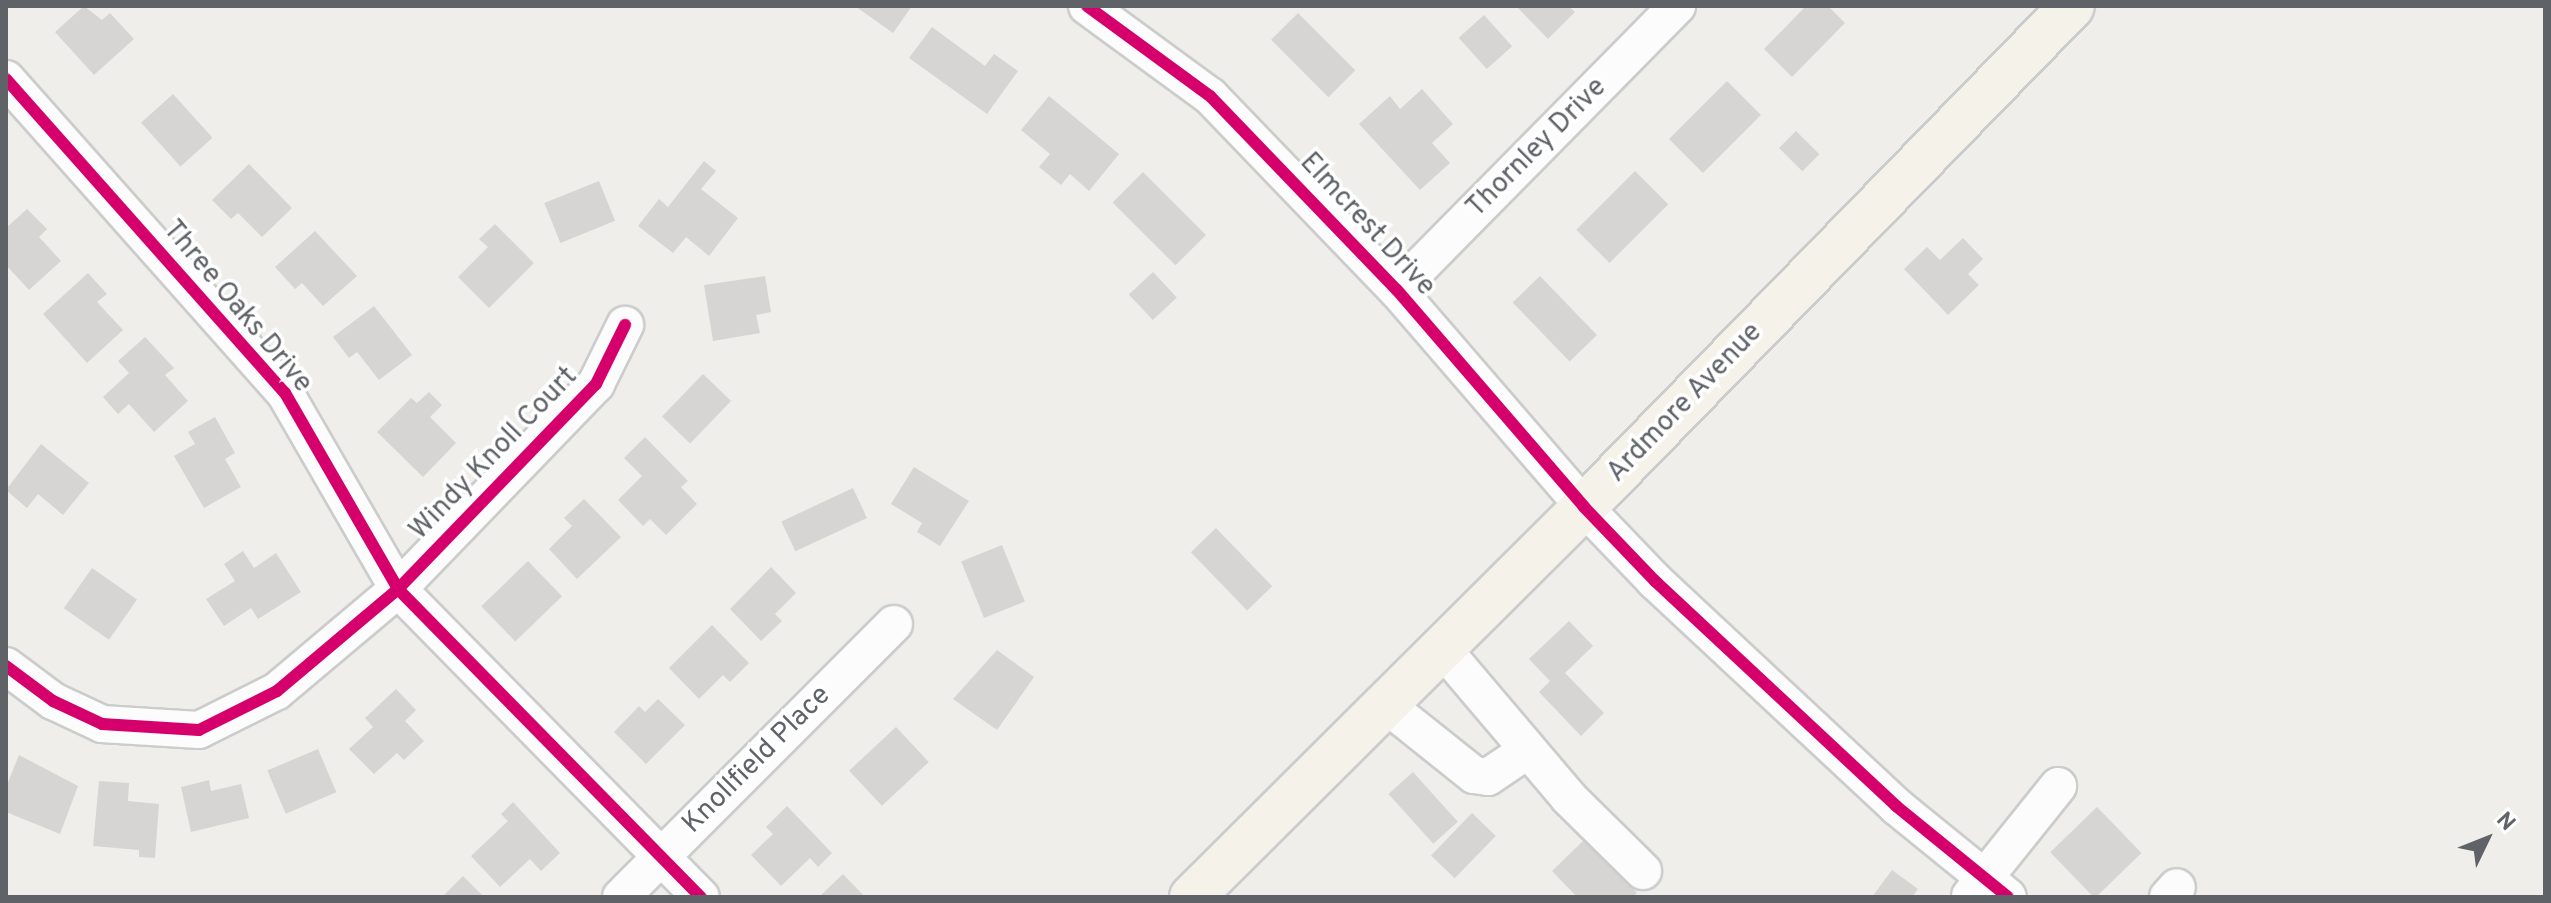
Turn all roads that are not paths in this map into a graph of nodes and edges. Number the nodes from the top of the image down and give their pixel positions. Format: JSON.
{"nodes":[{"id":1,"x":1087,"y":6,"type":"edge"},
{"id":2,"x":1677,"y":6,"type":"edge"},
{"id":3,"x":2072,"y":6,"type":"edge"},
{"id":4,"x":6,"y":79,"type":"edge"},
{"id":5,"x":1397,"y":290,"type":"junction"},
{"id":6,"x":625,"y":325,"type":"dead end"},
{"id":7,"x":1584,"y":507,"type":"junction"},
{"id":8,"x":398,"y":589,"type":"junction"},
{"id":9,"x":894,"y":624,"type":"dead end"},
{"id":10,"x":1442,"y":648,"type":"junction"},
{"id":11,"x":6,"y":666,"type":"edge"},
{"id":12,"x":1385,"y":704,"type":"junction"},
{"id":13,"x":1528,"y":750,"type":"junction"},
{"id":14,"x":2058,"y":786,"type":"dead end"},
{"id":15,"x":661,"y":856,"type":"junction"},
{"id":16,"x":1643,"y":871,"type":"dead end"},
{"id":17,"x":1987,"y":891,"type":"edge"},
{"id":18,"x":621,"y":897,"type":"edge"},
{"id":19,"x":701,"y":897,"type":"edge"},
{"id":20,"x":1192,"y":897,"type":"edge"}],
"edges":[{"from":1,"to":5,"type":"street","name":"Elmcrest Drive"},
{"from":2,"to":5,"type":"street","name":"Thornley Drive"},
{"from":3,"to":7,"type":"main road","name":"Ardmore Avenue"},
{"from":4,"to":8,"type":"street","name":"Three Oaks Drive"},
{"from":5,"to":7,"type":"street","name":"Elmcrest Drive"},
{"from":6,"to":8,"type":"street","name":"Windy Knoll Court"},
{"from":7,"to":10,"type":"main road","name":"Ardmore Avenue"},
{"from":7,"to":17,"type":"street","name":"Elmcrest Drive"},
{"from":8,"to":11,"type":"street","name":"Windy Knoll Court"},
{"from":8,"to":15,"type":"street","name":"Three Oaks Drive"},
{"from":9,"to":15,"type":"street","name":"Knollfield Place"},
{"from":10,"to":12,"type":"main road","name":"Ardmore Avenue"},
{"from":10,"to":13,"type":"street"},
{"from":12,"to":13,"type":"street"},
{"from":12,"to":20,"type":"main road","name":"Ardmore Avenue"},
{"from":13,"to":16,"type":"street"},
{"from":14,"to":17,"type":"street"},
{"from":15,"to":18,"type":"street","name":"Knollfield Place"},
{"from":15,"to":19,"type":"street","name":"Three Oaks Drive"}]}
